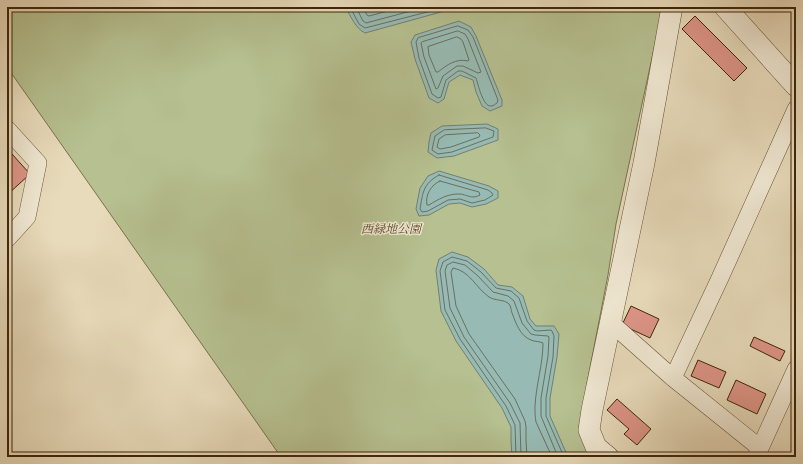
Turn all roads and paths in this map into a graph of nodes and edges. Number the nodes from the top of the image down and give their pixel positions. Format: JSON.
{"nodes":[{"id":1,"x":672,"y":7,"type":"edge"},
{"id":2,"x":725,"y":7,"type":"edge"},
{"id":3,"x":796,"y":86,"type":"edge"},
{"id":4,"x":796,"y":109,"type":"edge"},
{"id":5,"x":8,"y":133,"type":"edge"},
{"id":6,"x":7,"y":239,"type":"edge"},
{"id":7,"x":610,"y":322,"type":"junction"},
{"id":8,"x":796,"y":369,"type":"edge"},
{"id":9,"x":673,"y":378,"type":"junction"},
{"id":10,"x":758,"y":453,"type":"edge"},
{"id":11,"x":608,"y":457,"type":"edge"}],
"edges":[{"from":1,"to":7,"type":"street"},
{"from":2,"to":3,"type":"street"},
{"from":4,"to":9,"type":"street"},
{"from":5,"to":6,"type":"street"},
{"from":7,"to":9,"type":"street"},
{"from":7,"to":11,"type":"street"},
{"from":8,"to":10,"type":"street"},
{"from":9,"to":10,"type":"street"}]}
